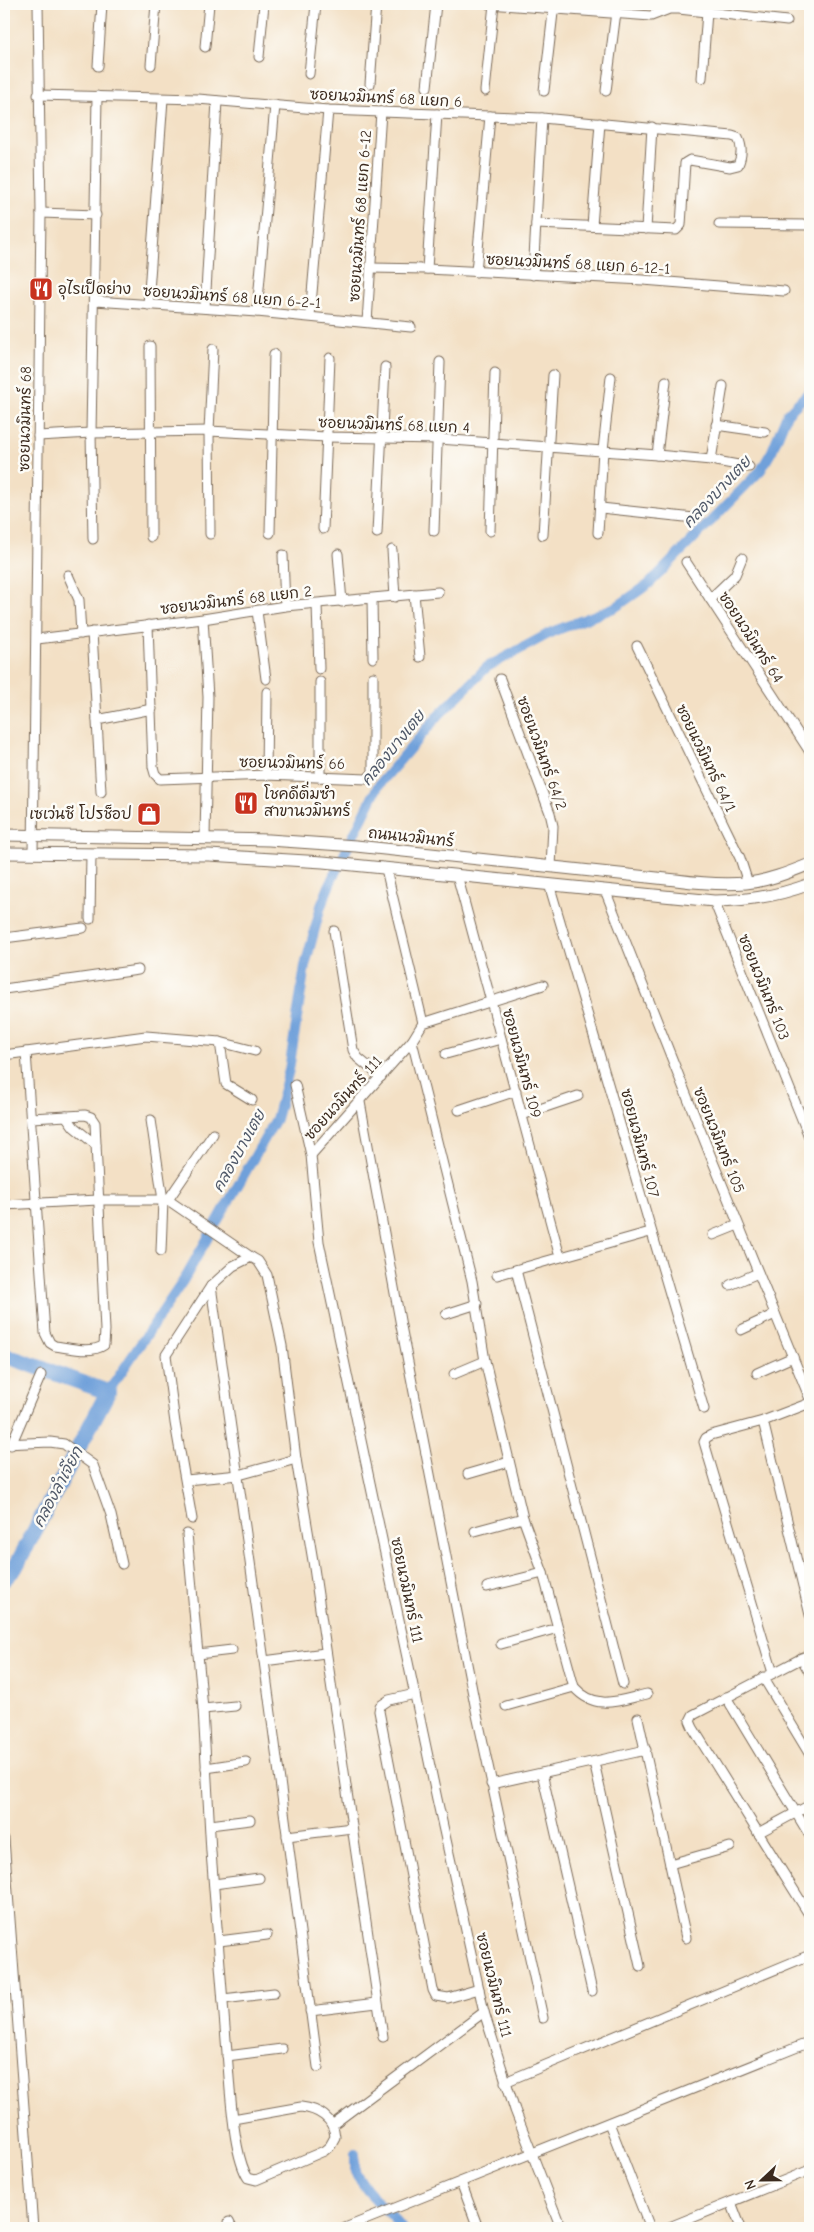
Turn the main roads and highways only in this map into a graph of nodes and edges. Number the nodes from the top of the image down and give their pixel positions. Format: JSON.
{"nodes":[{"id":1,"x":4,"y":835,"type":"edge"},
{"id":2,"x":4,"y":852,"type":"edge"},
{"id":3,"x":810,"y":864,"type":"edge"},
{"id":4,"x":810,"y":884,"type":"edge"}],
"edges":[{"from":1,"to":3,"type":"main road","name":"ถนนนวมินทร์"},
{"from":2,"to":4,"type":"main road"}]}
